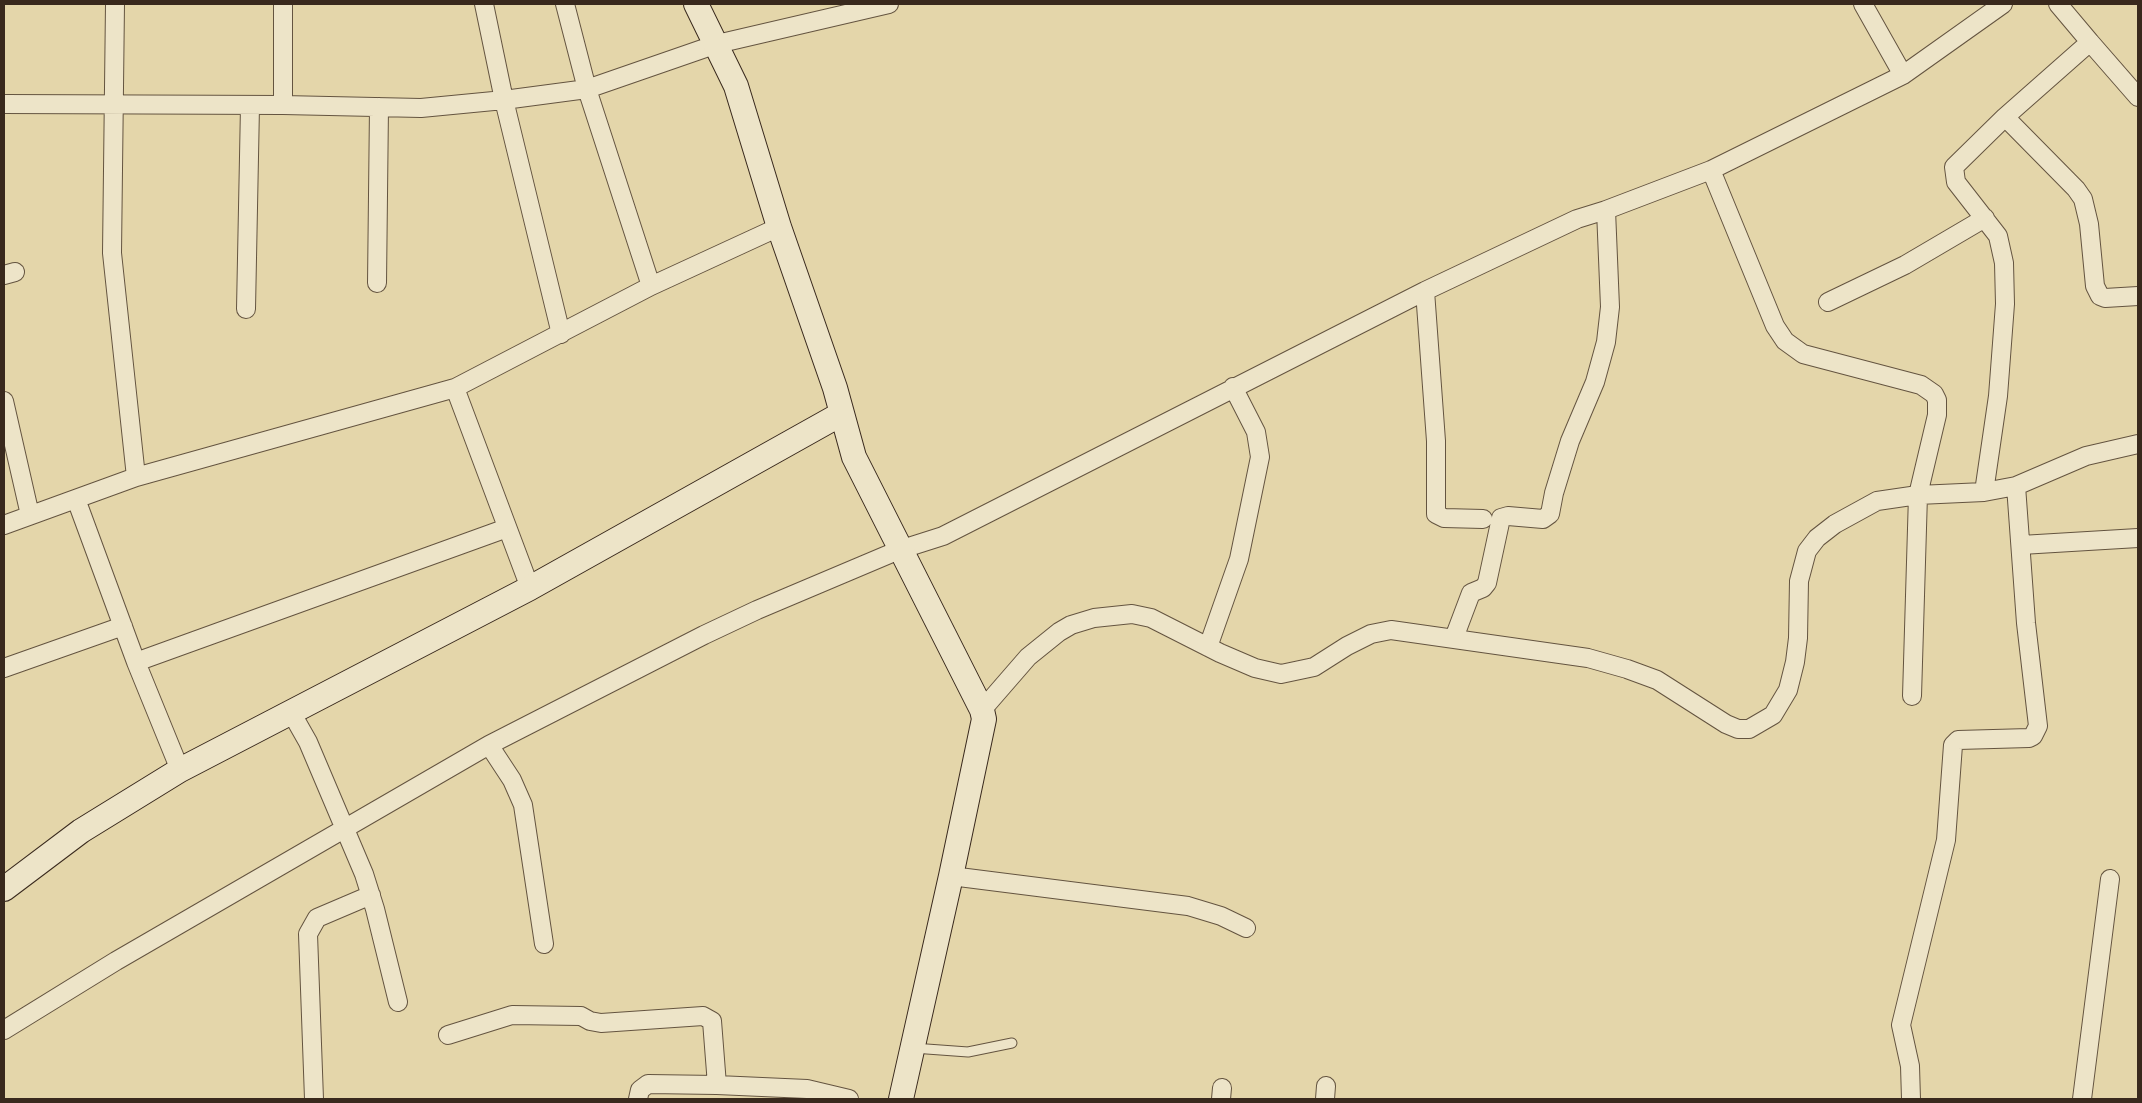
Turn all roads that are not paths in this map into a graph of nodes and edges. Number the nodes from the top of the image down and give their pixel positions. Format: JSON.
{"nodes":[{"id":1,"x":115,"y":4,"type":"edge"},
{"id":2,"x":284,"y":4,"type":"edge"},
{"id":3,"x":484,"y":4,"type":"edge"},
{"id":4,"x":565,"y":4,"type":"edge"},
{"id":5,"x":696,"y":4,"type":"edge"},
{"id":6,"x":890,"y":4,"type":"edge"},
{"id":7,"x":1863,"y":4,"type":"edge"},
{"id":8,"x":2003,"y":4,"type":"edge"},
{"id":9,"x":2058,"y":4,"type":"edge"},
{"id":10,"x":2090,"y":42,"type":"junction"},
{"id":11,"x":717,"y":44,"type":"junction"},
{"id":12,"x":1903,"y":75,"type":"junction"},
{"id":13,"x":587,"y":89,"type":"junction"},
{"id":14,"x":2138,"y":97,"type":"edge"},
{"id":15,"x":504,"y":100,"type":"junction"},
{"id":16,"x":4,"y":104,"type":"edge"},
{"id":17,"x":114,"y":104,"type":"junction"},
{"id":18,"x":283,"y":105,"type":"junction"},
{"id":19,"x":250,"y":106,"type":"junction"},
{"id":20,"x":379,"y":107,"type":"junction"},
{"id":21,"x":2005,"y":117,"type":"junction"},
{"id":22,"x":1711,"y":170,"type":"junction"},
{"id":23,"x":1606,"y":210,"type":"junction"},
{"id":24,"x":1985,"y":218,"type":"junction"},
{"id":25,"x":779,"y":227,"type":"junction"},
{"id":26,"x":377,"y":283,"type":"dead end"},
{"id":27,"x":651,"y":286,"type":"junction"},
{"id":28,"x":1425,"y":291,"type":"junction"},
{"id":29,"x":2138,"y":296,"type":"edge"},
{"id":30,"x":1828,"y":302,"type":"dead end"},
{"id":31,"x":246,"y":309,"type":"dead end"},
{"id":32,"x":560,"y":334,"type":"junction"},
{"id":33,"x":1233,"y":387,"type":"junction"},
{"id":34,"x":455,"y":388,"type":"junction"},
{"id":35,"x":4,"y":401,"type":"edge"},
{"id":36,"x":841,"y":414,"type":"junction"},
{"id":37,"x":2138,"y":444,"type":"edge"},
{"id":38,"x":136,"y":477,"type":"junction"},
{"id":39,"x":2016,"y":486,"type":"junction"},
{"id":40,"x":1984,"y":492,"type":"junction"},
{"id":41,"x":1918,"y":495,"type":"junction"},
{"id":42,"x":76,"y":500,"type":"junction"},
{"id":43,"x":30,"y":515,"type":"junction"},
{"id":44,"x":1483,"y":519,"type":"dead end"},
{"id":45,"x":4,"y":525,"type":"edge"},
{"id":46,"x":507,"y":528,"type":"junction"},
{"id":47,"x":2138,"y":538,"type":"edge"},
{"id":48,"x":2021,"y":544,"type":"junction"},
{"id":49,"x":900,"y":550,"type":"junction"},
{"id":50,"x":530,"y":588,"type":"junction"},
{"id":51,"x":123,"y":626,"type":"junction"},
{"id":52,"x":1454,"y":638,"type":"junction"},
{"id":53,"x":1208,"y":647,"type":"junction"},
{"id":54,"x":136,"y":662,"type":"junction"},
{"id":55,"x":4,"y":668,"type":"edge"},
{"id":56,"x":1912,"y":696,"type":"dead end"},
{"id":57,"x":982,"y":710,"type":"junction"},
{"id":58,"x":290,"y":712,"type":"junction"},
{"id":59,"x":489,"y":745,"type":"junction"},
{"id":60,"x":180,"y":770,"type":"junction"},
{"id":61,"x":344,"y":830,"type":"junction"},
{"id":62,"x":951,"y":876,"type":"junction"},
{"id":63,"x":2110,"y":879,"type":"dead end"},
{"id":64,"x":4,"y":889,"type":"edge"},
{"id":65,"x":371,"y":895,"type":"junction"},
{"id":66,"x":1246,"y":928,"type":"dead end"},
{"id":67,"x":544,"y":944,"type":"dead end"},
{"id":68,"x":398,"y":1002,"type":"dead end"},
{"id":69,"x":4,"y":1030,"type":"edge"},
{"id":70,"x":448,"y":1035,"type":"dead end"},
{"id":71,"x":1012,"y":1044,"type":"dead end"},
{"id":72,"x":912,"y":1048,"type":"junction"},
{"id":73,"x":717,"y":1085,"type":"junction"},
{"id":74,"x":314,"y":1099,"type":"edge"},
{"id":75,"x":638,"y":1099,"type":"edge"},
{"id":76,"x":850,"y":1099,"type":"edge"},
{"id":77,"x":901,"y":1099,"type":"edge"},
{"id":78,"x":1911,"y":1099,"type":"edge"},
{"id":79,"x":2082,"y":1099,"type":"edge"}],
"edges":[{"from":1,"to":17,"type":"street"},
{"from":2,"to":18,"type":"street"},
{"from":3,"to":15,"type":"street"},
{"from":4,"to":13,"type":"street"},
{"from":5,"to":11,"type":"street"},
{"from":6,"to":11,"type":"street"},
{"from":7,"to":12,"type":"street"},
{"from":8,"to":12,"type":"street"},
{"from":9,"to":10,"type":"street"},
{"from":10,"to":14,"type":"street"},
{"from":10,"to":21,"type":"street"},
{"from":11,"to":13,"type":"street"},
{"from":11,"to":25,"type":"street"},
{"from":12,"to":22,"type":"street"},
{"from":13,"to":15,"type":"street"},
{"from":13,"to":27,"type":"street"},
{"from":15,"to":20,"type":"street"},
{"from":15,"to":32,"type":"street"},
{"from":16,"to":17,"type":"street"},
{"from":17,"to":19,"type":"street"},
{"from":17,"to":38,"type":"street"},
{"from":18,"to":19,"type":"street"},
{"from":18,"to":20,"type":"street"},
{"from":19,"to":31,"type":"street"},
{"from":20,"to":26,"type":"street"},
{"from":21,"to":24,"type":"street"},
{"from":21,"to":29,"type":"street"},
{"from":22,"to":23,"type":"street"},
{"from":22,"to":41,"type":"street"},
{"from":23,"to":28,"type":"street"},
{"from":23,"to":52,"type":"street"},
{"from":24,"to":30,"type":"street"},
{"from":24,"to":40,"type":"street"},
{"from":25,"to":27,"type":"street"},
{"from":25,"to":36,"type":"street"},
{"from":27,"to":32,"type":"street"},
{"from":28,"to":33,"type":"street"},
{"from":28,"to":44,"type":"street"},
{"from":32,"to":34,"type":"street"},
{"from":33,"to":49,"type":"street"},
{"from":33,"to":53,"type":"street"},
{"from":34,"to":38,"type":"street"},
{"from":34,"to":46,"type":"street"},
{"from":35,"to":43,"type":"street"},
{"from":36,"to":49,"type":"street"},
{"from":36,"to":50,"type":"street"},
{"from":37,"to":39,"type":"street"},
{"from":38,"to":42,"type":"street"},
{"from":39,"to":40,"type":"street"},
{"from":39,"to":48,"type":"street"},
{"from":40,"to":41,"type":"street"},
{"from":41,"to":52,"type":"street"},
{"from":41,"to":56,"type":"street"},
{"from":42,"to":43,"type":"street"},
{"from":42,"to":51,"type":"street"},
{"from":43,"to":45,"type":"street"},
{"from":46,"to":50,"type":"street"},
{"from":46,"to":54,"type":"street"},
{"from":47,"to":48,"type":"street"},
{"from":48,"to":78,"type":"street"},
{"from":49,"to":57,"type":"street"},
{"from":49,"to":59,"type":"street"},
{"from":50,"to":58,"type":"street"},
{"from":51,"to":54,"type":"street"},
{"from":51,"to":55,"type":"street"},
{"from":52,"to":53,"type":"street"},
{"from":53,"to":57,"type":"street"},
{"from":54,"to":60,"type":"street"},
{"from":57,"to":62,"type":"street"},
{"from":58,"to":60,"type":"street"},
{"from":58,"to":61,"type":"street"},
{"from":59,"to":61,"type":"street"},
{"from":59,"to":67,"type":"street"},
{"from":60,"to":64,"type":"street"},
{"from":61,"to":65,"type":"street"},
{"from":61,"to":69,"type":"street"},
{"from":62,"to":66,"type":"street"},
{"from":62,"to":72,"type":"street"},
{"from":63,"to":79,"type":"street"},
{"from":65,"to":68,"type":"street"},
{"from":65,"to":74,"type":"street"},
{"from":70,"to":73,"type":"street"},
{"from":71,"to":72,"type":"lane"},
{"from":72,"to":77,"type":"street"},
{"from":73,"to":75,"type":"street"},
{"from":73,"to":76,"type":"street"}]}
